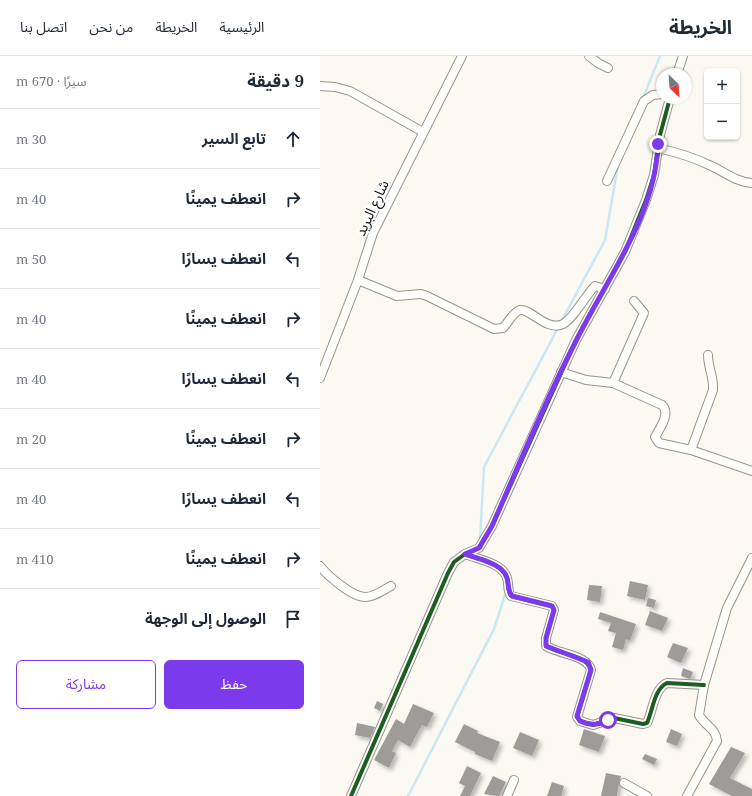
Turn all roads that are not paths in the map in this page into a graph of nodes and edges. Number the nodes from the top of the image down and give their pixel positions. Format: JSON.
{"nodes":[{"id":1,"x":462,"y":56,"type":"edge"},
{"id":2,"x":589,"y":56,"type":"edge"},
{"id":3,"x":682,"y":56,"type":"edge"},
{"id":4,"x":608,"y":68,"type":"dead end"},
{"id":5,"x":679,"y":68,"type":"edge"},
{"id":6,"x":320,"y":86,"type":"edge"},
{"id":7,"x":656,"y":95,"type":"edge"},
{"id":8,"x":668,"y":104,"type":"edge"},
{"id":9,"x":423,"y":132,"type":"junction"},
{"id":10,"x":658,"y":148,"type":"junction"},
{"id":11,"x":607,"y":181,"type":"dead end"},
{"id":12,"x":752,"y":183,"type":"edge"},
{"id":13,"x":358,"y":280,"type":"junction"},
{"id":14,"x":605,"y":289,"type":"junction"},
{"id":15,"x":634,"y":301,"type":"dead end"},
{"id":16,"x":708,"y":355,"type":"dead end"},
{"id":17,"x":561,"y":372,"type":"junction"},
{"id":18,"x":320,"y":378,"type":"edge"},
{"id":19,"x":613,"y":383,"type":"junction"},
{"id":20,"x":691,"y":450,"type":"junction"},
{"id":21,"x":752,"y":471,"type":"edge"},
{"id":22,"x":465,"y":554,"type":"junction"},
{"id":23,"x":752,"y":558,"type":"edge"},
{"id":24,"x":320,"y":566,"type":"edge"},
{"id":25,"x":391,"y":586,"type":"dead end"},
{"id":26,"x":704,"y":685,"type":"junction"},
{"id":27,"x":514,"y":780,"type":"dead end"},
{"id":28,"x":624,"y":783,"type":"dead end"},
{"id":29,"x":351,"y":796,"type":"edge"},
{"id":30,"x":506,"y":796,"type":"edge"},
{"id":31,"x":646,"y":796,"type":"edge"},
{"id":32,"x":687,"y":796,"type":"edge"}],
"edges":[{"from":1,"to":9,"type":"street","name":"شارع البريد"},
{"from":2,"to":4,"type":"street"},
{"from":3,"to":5,"type":"street"},
{"from":6,"to":9,"type":"street"},
{"from":7,"to":11,"type":"street"},
{"from":8,"to":10,"type":"street"},
{"from":9,"to":13,"type":"street","name":"شارع البريد"},
{"from":10,"to":12,"type":"street"},
{"from":10,"to":14,"type":"street"},
{"from":13,"to":14,"type":"street"},
{"from":13,"to":18,"type":"street","name":"شارع البريد"},
{"from":14,"to":17,"type":"street"},
{"from":15,"to":19,"type":"street"},
{"from":16,"to":20,"type":"street"},
{"from":17,"to":19,"type":"street"},
{"from":17,"to":22,"type":"street"},
{"from":19,"to":20,"type":"street"},
{"from":20,"to":21,"type":"street"},
{"from":22,"to":26,"type":"street"},
{"from":22,"to":29,"type":"street"},
{"from":23,"to":26,"type":"street"},
{"from":24,"to":25,"type":"street"},
{"from":26,"to":32,"type":"street"},
{"from":27,"to":30,"type":"street"},
{"from":28,"to":31,"type":"street"}]}
